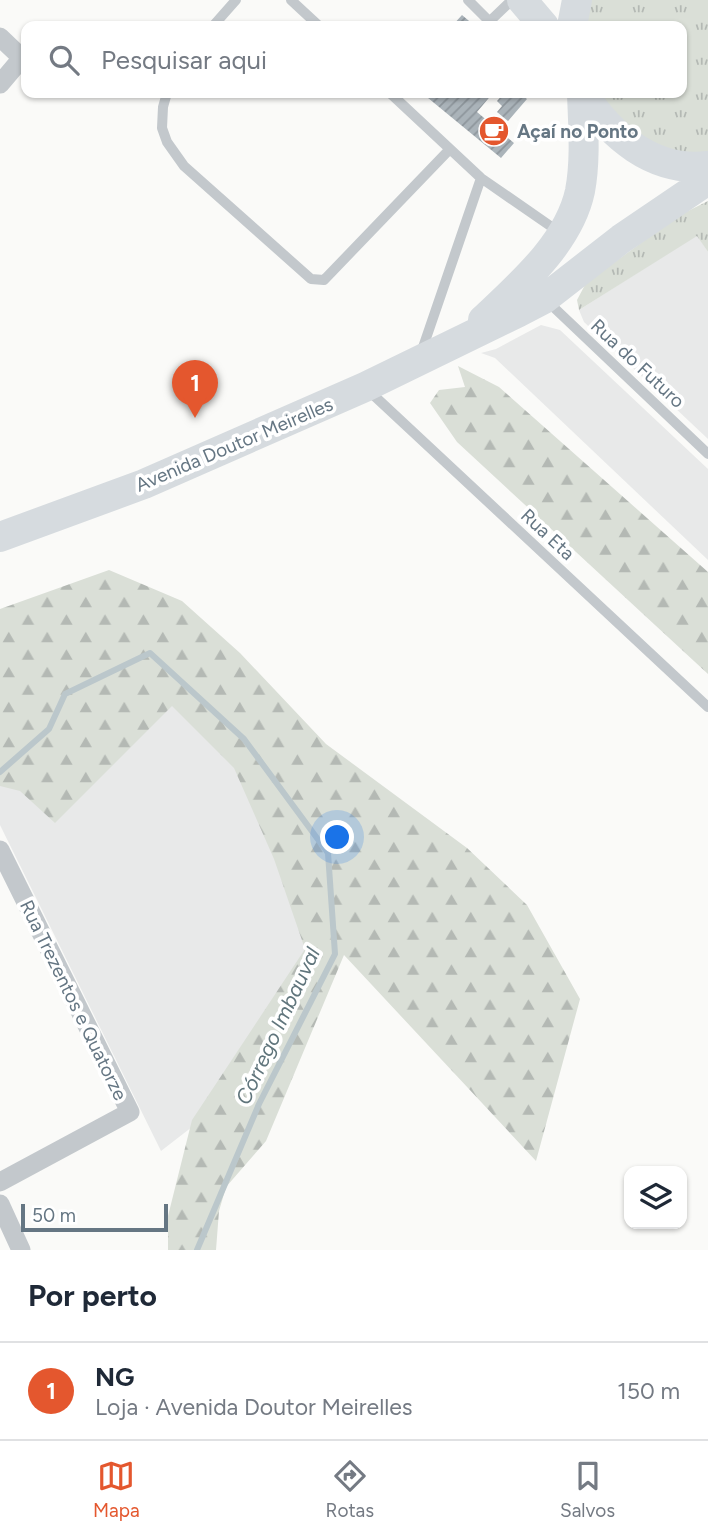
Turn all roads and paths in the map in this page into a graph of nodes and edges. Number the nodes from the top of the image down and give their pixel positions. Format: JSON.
{"nodes":[{"id":1,"x":236,"y":0,"type":"edge"},
{"id":2,"x":290,"y":0,"type":"edge"},
{"id":3,"x":468,"y":0,"type":"edge"},
{"id":4,"x":512,"y":0,"type":"edge"},
{"id":5,"x":522,"y":0,"type":"edge"},
{"id":6,"x":577,"y":0,"type":"edge"},
{"id":7,"x":217,"y":21,"type":"edge"},
{"id":8,"x":313,"y":21,"type":"edge"},
{"id":9,"x":489,"y":21,"type":"edge"},
{"id":10,"x":494,"y":21,"type":"edge"},
{"id":11,"x":540,"y":21,"type":"edge"},
{"id":12,"x":573,"y":21,"type":"edge"},
{"id":13,"x":0,"y":37,"type":"edge"},
{"id":14,"x":21,"y":57,"type":"edge"},
{"id":15,"x":21,"y":59,"type":"edge"},
{"id":16,"x":0,"y":84,"type":"edge"},
{"id":17,"x":166,"y":98,"type":"edge"},
{"id":18,"x":395,"y":98,"type":"edge"},
{"id":19,"x":583,"y":98,"type":"edge"},
{"id":20,"x":586,"y":98,"type":"edge"},
{"id":21,"x":450,"y":149,"type":"junction"},
{"id":22,"x":708,"y":166,"type":"edge"},
{"id":23,"x":481,"y":178,"type":"junction"},
{"id":24,"x":708,"y":180,"type":"edge"},
{"id":25,"x":563,"y":234,"type":"junction"},
{"id":26,"x":544,"y":299,"type":"junction"},
{"id":27,"x":463,"y":338,"type":"junction"},
{"id":28,"x":417,"y":364,"type":"junction"},
{"id":29,"x":365,"y":387,"type":"junction"},
{"id":30,"x":708,"y":454,"type":"edge"},
{"id":31,"x":0,"y":537,"type":"edge"},
{"id":32,"x":708,"y":707,"type":"edge"},
{"id":33,"x":0,"y":850,"type":"edge"},
{"id":34,"x":0,"y":1182,"type":"edge"},
{"id":35,"x":0,"y":1204,"type":"edge"},
{"id":36,"x":21,"y":1250,"type":"edge"}],
"edges":[{"from":1,"to":7,"type":"lane"},
{"from":2,"to":8,"type":"lane"},
{"from":3,"to":9,"type":"lane"},
{"from":4,"to":10,"type":"lane"},
{"from":5,"to":11,"type":"main road"},
{"from":6,"to":12,"type":"main road"},
{"from":13,"to":14,"type":"street"},
{"from":15,"to":16,"type":"street"},
{"from":17,"to":21,"type":"lane"},
{"from":18,"to":21,"type":"lane"},
{"from":19,"to":25,"type":"main road","name":"Avenida Doutor Meirelles"},
{"from":20,"to":22,"type":"main road"},
{"from":21,"to":23,"type":"lane"},
{"from":23,"to":25,"type":"lane"},
{"from":23,"to":28,"type":"lane"},
{"from":24,"to":26,"type":"main road","name":"Avenida Doutor Meirelles"},
{"from":25,"to":27,"type":"main road","name":"Avenida Doutor Meirelles"},
{"from":26,"to":27,"type":"main road","name":"Avenida Doutor Meirelles"},
{"from":26,"to":30,"type":"lane","name":"Rua do Futuro"},
{"from":27,"to":28,"type":"main road","name":"Avenida Doutor Meirelles"},
{"from":28,"to":29,"type":"main road","name":"Avenida Doutor Meirelles"},
{"from":29,"to":31,"type":"main road","name":"Avenida Doutor Meirelles"},
{"from":29,"to":32,"type":"lane","name":"Rua Eta"},
{"from":33,"to":34,"type":"street","name":"Rua Trezentos e Quatorze"},
{"from":35,"to":36,"type":"street"}]}
